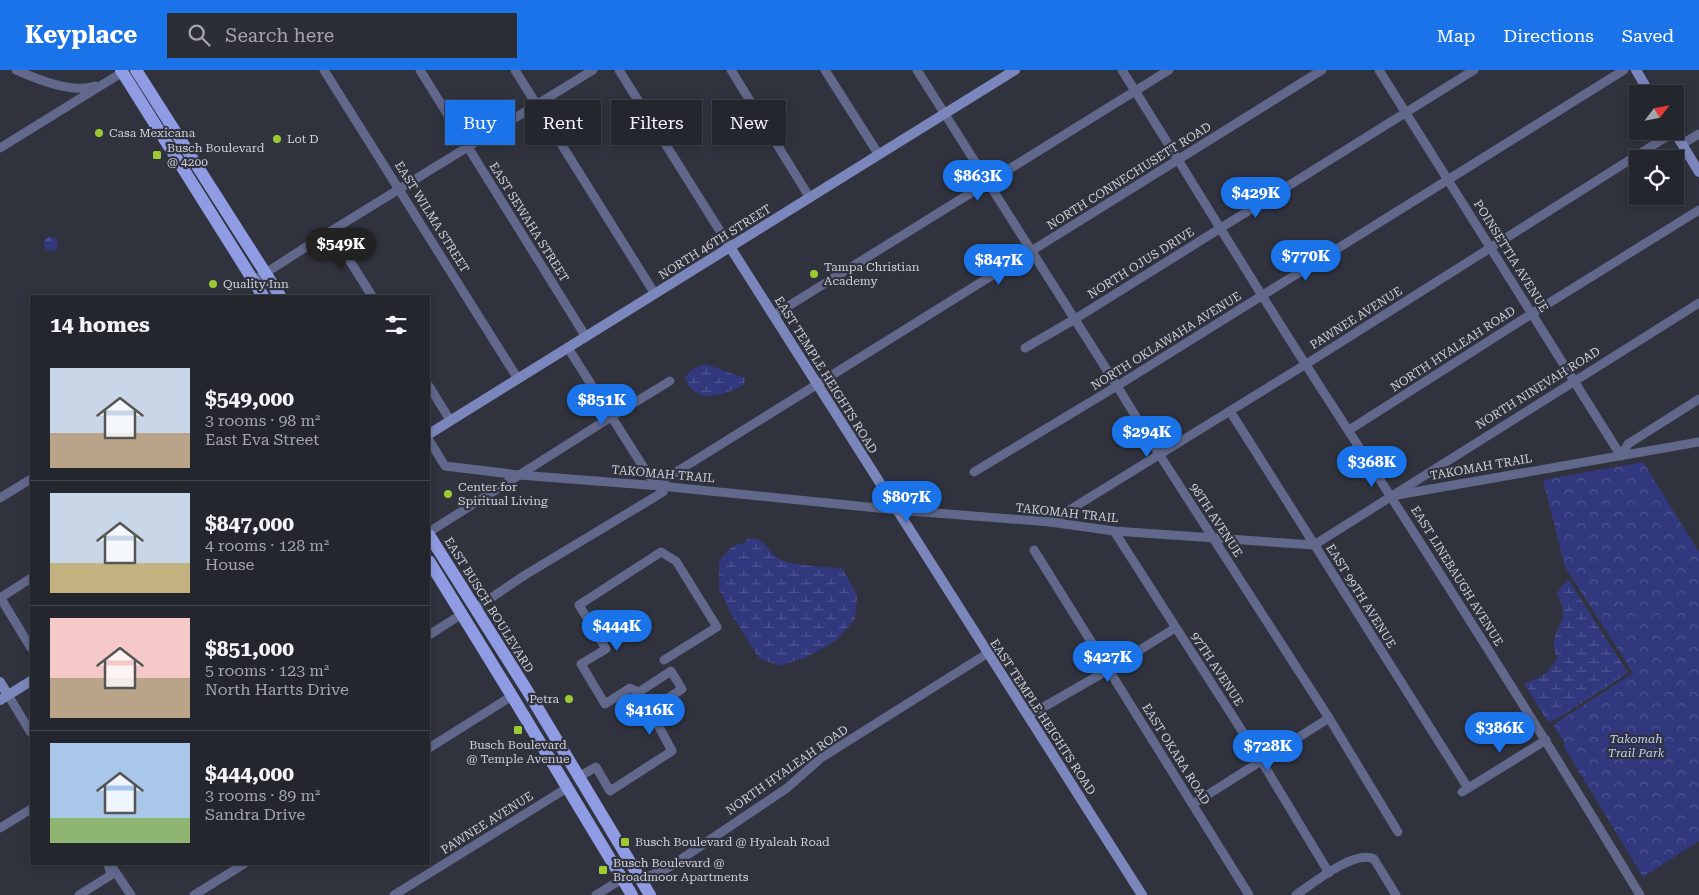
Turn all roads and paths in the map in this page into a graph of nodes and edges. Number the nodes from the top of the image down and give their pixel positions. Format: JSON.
{"nodes":[{"id":1,"x":16,"y":70,"type":"edge"},
{"id":2,"x":136,"y":70,"type":"edge"},
{"id":3,"x":324,"y":70,"type":"edge"},
{"id":4,"x":420,"y":70,"type":"edge"},
{"id":5,"x":515,"y":70,"type":"edge"},
{"id":6,"x":593,"y":70,"type":"edge"},
{"id":7,"x":619,"y":70,"type":"edge"},
{"id":8,"x":731,"y":70,"type":"edge"},
{"id":9,"x":825,"y":70,"type":"edge"},
{"id":10,"x":917,"y":70,"type":"edge"},
{"id":11,"x":1014,"y":70,"type":"edge"},
{"id":12,"x":1122,"y":70,"type":"edge"},
{"id":13,"x":1169,"y":70,"type":"edge"},
{"id":14,"x":1322,"y":70,"type":"edge"},
{"id":15,"x":1379,"y":70,"type":"edge"},
{"id":16,"x":1474,"y":70,"type":"edge"},
{"id":17,"x":1624,"y":70,"type":"edge"},
{"id":18,"x":1636,"y":70,"type":"edge"},
{"id":19,"x":122,"y":71,"type":"edge"},
{"id":20,"x":110,"y":80,"type":"junction"},
{"id":21,"x":1645,"y":85,"type":"edge"},
{"id":22,"x":1135,"y":91,"type":"junction"},
{"id":23,"x":533,"y":100,"type":"edge"},
{"id":24,"x":544,"y":100,"type":"edge"},
{"id":25,"x":525,"y":112,"type":"edge"},
{"id":26,"x":1406,"y":112,"type":"junction"},
{"id":27,"x":945,"y":114,"type":"junction"},
{"id":28,"x":1699,"y":134,"type":"edge"},
{"id":29,"x":178,"y":136,"type":"junction"},
{"id":30,"x":1661,"y":140,"type":"edge"},
{"id":31,"x":1679,"y":140,"type":"edge"},
{"id":32,"x":1682,"y":144,"type":"junction"},
{"id":33,"x":561,"y":145,"type":"edge"},
{"id":34,"x":0,"y":148,"type":"edge"},
{"id":35,"x":468,"y":148,"type":"junction"},
{"id":36,"x":879,"y":155,"type":"junction"},
{"id":37,"x":1179,"y":160,"type":"junction"},
{"id":38,"x":1699,"y":172,"type":"edge"},
{"id":39,"x":1448,"y":180,"type":"junction"},
{"id":40,"x":988,"y":182,"type":"junction"},
{"id":41,"x":400,"y":190,"type":"junction"},
{"id":42,"x":810,"y":198,"type":"junction"},
{"id":43,"x":1699,"y":210,"type":"edge"},
{"id":44,"x":1220,"y":228,"type":"junction"},
{"id":45,"x":331,"y":231,"type":"junction"},
{"id":46,"x":730,"y":247,"type":"junction"},
{"id":47,"x":1491,"y":248,"type":"junction"},
{"id":48,"x":1031,"y":252,"type":"junction"},
{"id":49,"x":265,"y":273,"type":"junction"},
{"id":50,"x":253,"y":281,"type":"junction"},
{"id":51,"x":655,"y":294,"type":"junction"},
{"id":52,"x":262,"y":295,"type":"edge"},
{"id":53,"x":279,"y":295,"type":"edge"},
{"id":54,"x":371,"y":295,"type":"edge"},
{"id":55,"x":1263,"y":295,"type":"junction"},
{"id":56,"x":1699,"y":303,"type":"edge"},
{"id":57,"x":1533,"y":313,"type":"junction"},
{"id":58,"x":774,"y":315,"type":"junction"},
{"id":59,"x":1076,"y":319,"type":"junction"},
{"id":60,"x":586,"y":337,"type":"junction"},
{"id":61,"x":568,"y":348,"type":"junction"},
{"id":62,"x":1025,"y":348,"type":"dead end"},
{"id":63,"x":1306,"y":364,"type":"junction"},
{"id":64,"x":518,"y":378,"type":"junction"},
{"id":65,"x":1574,"y":380,"type":"junction"},
{"id":66,"x":670,"y":382,"type":"dead end"},
{"id":67,"x":817,"y":384,"type":"junction"},
{"id":68,"x":1118,"y":386,"type":"junction"},
{"id":69,"x":430,"y":388,"type":"edge"},
{"id":70,"x":1699,"y":399,"type":"edge"},
{"id":71,"x":1230,"y":411,"type":"junction"},
{"id":72,"x":610,"y":417,"type":"junction"},
{"id":73,"x":450,"y":420,"type":"junction"},
{"id":74,"x":1349,"y":430,"type":"junction"},
{"id":75,"x":430,"y":433,"type":"edge"},
{"id":76,"x":430,"y":442,"type":"edge"},
{"id":77,"x":1699,"y":442,"type":"edge"},
{"id":78,"x":1159,"y":454,"type":"junction"},
{"id":79,"x":1621,"y":456,"type":"junction"},
{"id":80,"x":974,"y":472,"type":"dead end"},
{"id":81,"x":519,"y":475,"type":"junction"},
{"id":82,"x":30,"y":480,"type":"edge"},
{"id":83,"x":660,"y":486,"type":"junction"},
{"id":84,"x":1392,"y":495,"type":"junction"},
{"id":85,"x":0,"y":498,"type":"edge"},
{"id":86,"x":897,"y":510,"type":"junction"},
{"id":87,"x":1050,"y":522,"type":"junction"},
{"id":88,"x":1114,"y":531,"type":"junction"},
{"id":89,"x":430,"y":532,"type":"edge"},
{"id":90,"x":430,"y":535,"type":"edge"},
{"id":91,"x":1214,"y":539,"type":"junction"},
{"id":92,"x":1314,"y":545,"type":"junction"},
{"id":93,"x":1034,"y":550,"type":"dead end"},
{"id":94,"x":430,"y":558,"type":"edge"},
{"id":95,"x":430,"y":563,"type":"edge"},
{"id":96,"x":30,"y":579,"type":"edge"},
{"id":97,"x":0,"y":598,"type":"edge"},
{"id":98,"x":476,"y":608,"type":"junction"},
{"id":99,"x":462,"y":614,"type":"junction"},
{"id":100,"x":470,"y":627,"type":"junction"},
{"id":101,"x":1175,"y":628,"type":"junction"},
{"id":102,"x":434,"y":629,"type":"edge"},
{"id":103,"x":30,"y":646,"type":"edge"},
{"id":104,"x":988,"y":653,"type":"junction"},
{"id":105,"x":664,"y":660,"type":"dead end"},
{"id":106,"x":1108,"y":670,"type":"junction"},
{"id":107,"x":0,"y":682,"type":"edge"},
{"id":108,"x":30,"y":682,"type":"edge"},
{"id":109,"x":525,"y":687,"type":"junction"},
{"id":110,"x":512,"y":696,"type":"junction"},
{"id":111,"x":4,"y":698,"type":"edge"},
{"id":112,"x":1028,"y":716,"type":"junction"},
{"id":113,"x":1329,"y":718,"type":"junction"},
{"id":114,"x":30,"y":732,"type":"edge"},
{"id":115,"x":1546,"y":740,"type":"junction"},
{"id":116,"x":430,"y":747,"type":"edge"},
{"id":117,"x":1262,"y":762,"type":"junction"},
{"id":118,"x":577,"y":771,"type":"junction"},
{"id":119,"x":567,"y":788,"type":"junction"},
{"id":120,"x":1193,"y":804,"type":"junction"},
{"id":121,"x":30,"y":810,"type":"edge"},
{"id":122,"x":0,"y":828,"type":"edge"},
{"id":123,"x":1398,"y":832,"type":"dead end"},
{"id":124,"x":109,"y":865,"type":"edge"},
{"id":125,"x":110,"y":865,"type":"edge"},
{"id":126,"x":242,"y":865,"type":"edge"},
{"id":127,"x":1329,"y":873,"type":"junction"},
{"id":128,"x":622,"y":879,"type":"junction"},
{"id":129,"x":640,"y":879,"type":"junction"},
{"id":130,"x":79,"y":895,"type":"edge"},
{"id":131,"x":131,"y":895,"type":"edge"},
{"id":132,"x":194,"y":895,"type":"edge"},
{"id":133,"x":394,"y":895,"type":"edge"},
{"id":134,"x":596,"y":895,"type":"edge"},
{"id":135,"x":632,"y":895,"type":"edge"},
{"id":136,"x":650,"y":895,"type":"edge"},
{"id":137,"x":1142,"y":895,"type":"edge"},
{"id":138,"x":1249,"y":895,"type":"edge"},
{"id":139,"x":1296,"y":895,"type":"edge"},
{"id":140,"x":1396,"y":895,"type":"edge"},
{"id":141,"x":1640,"y":895,"type":"edge"}],
"edges":[{"from":1,"to":20,"type":"street"},
{"from":2,"to":29,"type":"main road"},
{"from":3,"to":41,"type":"street","name":"EAST WILMA STREET"},
{"from":4,"to":35,"type":"street","name":"EAST SEWAHA STREET"},
{"from":5,"to":23,"type":"street"},
{"from":6,"to":24,"type":"street"},
{"from":7,"to":46,"type":"street","name":"EAST TEMPLE HEIGHTS ROAD"},
{"from":8,"to":42,"type":"street"},
{"from":9,"to":36,"type":"street"},
{"from":10,"to":27,"type":"street","name":"98TH AVENUE"},
{"from":11,"to":27,"type":"street","name":"NORTH 46TH STREET"},
{"from":12,"to":22,"type":"street","name":"EAST LINEBAUGH AVENUE"},
{"from":13,"to":22,"type":"street"},
{"from":14,"to":37,"type":"street","name":"NORTH CONNECHUSETT ROAD"},
{"from":15,"to":26,"type":"street","name":"POINSETTIA AVENUE"},
{"from":16,"to":26,"type":"street","name":"NORTH OJUS DRIVE"},
{"from":17,"to":39,"type":"street","name":"NORTH OKLAWAHA AVENUE"},
{"from":18,"to":21,"type":"street"},
{"from":19,"to":20,"type":"street"},
{"from":19,"to":29,"type":"main road"},
{"from":19,"to":50,"type":"main road"},
{"from":20,"to":34,"type":"street"},
{"from":22,"to":37,"type":"street","name":"EAST LINEBAUGH AVENUE"},
{"from":22,"to":40,"type":"street"},
{"from":25,"to":35,"type":"street"},
{"from":26,"to":39,"type":"street","name":"POINSETTIA AVENUE"},
{"from":26,"to":44,"type":"street","name":"NORTH OJUS DRIVE"},
{"from":27,"to":36,"type":"street","name":"NORTH 46TH STREET"},
{"from":27,"to":40,"type":"street","name":"98TH AVENUE"},
{"from":28,"to":32,"type":"street"},
{"from":29,"to":49,"type":"main road"},
{"from":30,"to":47,"type":"street","name":"PAWNEE AVENUE"},
{"from":31,"to":32,"type":"street"},
{"from":32,"to":38,"type":"street"},
{"from":33,"to":51,"type":"street"},
{"from":35,"to":41,"type":"street"},
{"from":35,"to":60,"type":"street","name":"EAST SEWAHA STREET"},
{"from":36,"to":42,"type":"street","name":"NORTH 46TH STREET"},
{"from":37,"to":44,"type":"street","name":"EAST LINEBAUGH AVENUE"},
{"from":37,"to":48,"type":"street","name":"NORTH CONNECHUSETT ROAD"},
{"from":39,"to":47,"type":"street","name":"POINSETTIA AVENUE"},
{"from":39,"to":55,"type":"street","name":"NORTH OKLAWAHA AVENUE"},
{"from":40,"to":48,"type":"street","name":"98TH AVENUE"},
{"from":40,"to":58,"type":"street"},
{"from":41,"to":45,"type":"street"},
{"from":41,"to":64,"type":"street","name":"EAST WILMA STREET"},
{"from":42,"to":46,"type":"street","name":"NORTH 46TH STREET"},
{"from":43,"to":57,"type":"street","name":"NORTH HYALEAH ROAD"},
{"from":44,"to":55,"type":"street","name":"EAST LINEBAUGH AVENUE"},
{"from":44,"to":59,"type":"street","name":"NORTH OJUS DRIVE"},
{"from":45,"to":49,"type":"street"},
{"from":45,"to":54,"type":"street"},
{"from":46,"to":51,"type":"street","name":"NORTH 46TH STREET"},
{"from":46,"to":58,"type":"street","name":"EAST TEMPLE HEIGHTS ROAD"},
{"from":47,"to":57,"type":"street","name":"POINSETTIA AVENUE"},
{"from":47,"to":63,"type":"street","name":"PAWNEE AVENUE"},
{"from":48,"to":59,"type":"street","name":"98TH AVENUE"},
{"from":48,"to":67,"type":"street","name":"NORTH CONNECHUSETT ROAD"},
{"from":49,"to":50,"type":"street"},
{"from":49,"to":53,"type":"main road"},
{"from":50,"to":52,"type":"main road"},
{"from":51,"to":60,"type":"street","name":"NORTH 46TH STREET"},
{"from":55,"to":63,"type":"street","name":"EAST LINEBAUGH AVENUE"},
{"from":55,"to":68,"type":"street","name":"NORTH OKLAWAHA AVENUE"},
{"from":56,"to":65,"type":"street","name":"NORTH NINEVAH ROAD"},
{"from":57,"to":65,"type":"street","name":"POINSETTIA AVENUE"},
{"from":57,"to":74,"type":"street","name":"NORTH HYALEAH ROAD"},
{"from":58,"to":67,"type":"street","name":"EAST TEMPLE HEIGHTS ROAD"},
{"from":59,"to":62,"type":"street","name":"NORTH OJUS DRIVE"},
{"from":59,"to":68,"type":"street","name":"98TH AVENUE"},
{"from":60,"to":61,"type":"street","name":"NORTH 46TH STREET"},
{"from":61,"to":64,"type":"street","name":"NORTH 46TH STREET"},
{"from":61,"to":72,"type":"street"},
{"from":63,"to":71,"type":"street","name":"PAWNEE AVENUE"},
{"from":63,"to":74,"type":"street","name":"EAST LINEBAUGH AVENUE"},
{"from":64,"to":73,"type":"street","name":"NORTH 46TH STREET"},
{"from":65,"to":79,"type":"street","name":"POINSETTIA AVENUE"},
{"from":65,"to":84,"type":"street","name":"NORTH NINEVAH ROAD"},
{"from":66,"to":72,"type":"street"},
{"from":67,"to":83,"type":"street","name":"NORTH CONNECHUSETT ROAD"},
{"from":67,"to":86,"type":"street","name":"EAST TEMPLE HEIGHTS ROAD"},
{"from":68,"to":78,"type":"street","name":"98TH AVENUE"},
{"from":68,"to":80,"type":"street","name":"NORTH OKLAWAHA AVENUE"},
{"from":69,"to":73,"type":"street"},
{"from":70,"to":79,"type":"street"},
{"from":71,"to":78,"type":"street","name":"PAWNEE AVENUE"},
{"from":71,"to":92,"type":"street","name":"EAST 99TH AVENUE"},
{"from":72,"to":81,"type":"street"},
{"from":72,"to":83,"type":"street"},
{"from":73,"to":75,"type":"street","name":"NORTH 46TH STREET"},
{"from":74,"to":84,"type":"street","name":"EAST LINEBAUGH AVENUE"},
{"from":76,"to":81,"type":"street","name":"TAKOMAH TRAIL"},
{"from":77,"to":79,"type":"street","name":"TAKOMAH TRAIL"},
{"from":78,"to":87,"type":"street","name":"PAWNEE AVENUE"},
{"from":78,"to":91,"type":"street","name":"98TH AVENUE"},
{"from":79,"to":84,"type":"street","name":"TAKOMAH TRAIL"},
{"from":81,"to":83,"type":"street","name":"TAKOMAH TRAIL"},
{"from":81,"to":89,"type":"street"},
{"from":82,"to":85,"type":"street"},
{"from":83,"to":86,"type":"street","name":"TAKOMAH TRAIL"},
{"from":83,"to":98,"type":"street","name":"NORTH CONNECHUSETT ROAD"},
{"from":84,"to":92,"type":"street","name":"TAKOMAH TRAIL"},
{"from":84,"to":115,"type":"street","name":"EAST LINEBAUGH AVENUE"},
{"from":86,"to":87,"type":"street","name":"TAKOMAH TRAIL"},
{"from":86,"to":104,"type":"street","name":"EAST TEMPLE HEIGHTS ROAD"},
{"from":87,"to":88,"type":"street","name":"TAKOMAH TRAIL"},
{"from":88,"to":91,"type":"street","name":"TAKOMAH TRAIL"},
{"from":88,"to":101,"type":"street","name":"97TH AVENUE"},
{"from":90,"to":98,"type":"main road","name":"EAST BUSCH BOULEVARD"},
{"from":91,"to":92,"type":"street","name":"TAKOMAH TRAIL"},
{"from":91,"to":113,"type":"street","name":"98TH AVENUE"},
{"from":92,"to":115,"type":"street","name":"EAST 99TH AVENUE"},
{"from":93,"to":106,"type":"street","name":"EAST OKARA ROAD"},
{"from":94,"to":98,"type":"main road"},
{"from":95,"to":99,"type":"main road"},
{"from":96,"to":97,"type":"street"},
{"from":97,"to":103,"type":"street"},
{"from":98,"to":109,"type":"main road","name":"EAST BUSCH BOULEVARD"},
{"from":99,"to":100,"type":"main road"},
{"from":99,"to":102,"type":"street"},
{"from":100,"to":109,"type":"main road"},
{"from":100,"to":110,"type":"main road"},
{"from":101,"to":106,"type":"street"},
{"from":101,"to":117,"type":"street","name":"97TH AVENUE"},
{"from":104,"to":112,"type":"street","name":"EAST TEMPLE HEIGHTS ROAD"},
{"from":104,"to":129,"type":"street","name":"NORTH HYALEAH ROAD"},
{"from":105,"to":118,"type":"street"},
{"from":106,"to":112,"type":"street"},
{"from":106,"to":120,"type":"street","name":"EAST OKARA ROAD"},
{"from":107,"to":111,"type":"street"},
{"from":108,"to":111,"type":"street"},
{"from":109,"to":118,"type":"main road","name":"EAST BUSCH BOULEVARD"},
{"from":110,"to":116,"type":"street"},
{"from":110,"to":118,"type":"main road"},
{"from":110,"to":119,"type":"main road"},
{"from":111,"to":114,"type":"street"},
{"from":112,"to":137,"type":"street","name":"EAST TEMPLE HEIGHTS ROAD"},
{"from":113,"to":117,"type":"street"},
{"from":113,"to":123,"type":"street","name":"98TH AVENUE"},
{"from":115,"to":141,"type":"street","name":"EAST LINEBAUGH AVENUE"},
{"from":117,"to":120,"type":"street"},
{"from":117,"to":127,"type":"street","name":"97TH AVENUE"},
{"from":118,"to":129,"type":"main road","name":"EAST BUSCH BOULEVARD"},
{"from":119,"to":128,"type":"main road"},
{"from":119,"to":133,"type":"street","name":"PAWNEE AVENUE"},
{"from":120,"to":138,"type":"street","name":"EAST OKARA ROAD"},
{"from":121,"to":122,"type":"street"},
{"from":124,"to":130,"type":"street"},
{"from":125,"to":131,"type":"street"},
{"from":126,"to":132,"type":"street"},
{"from":127,"to":139,"type":"street"},
{"from":127,"to":140,"type":"street"},
{"from":128,"to":129,"type":"street","name":"NORTH HYALEAH ROAD"},
{"from":128,"to":134,"type":"street"},
{"from":128,"to":135,"type":"main road"},
{"from":129,"to":136,"type":"main road","name":"EAST BUSCH BOULEVARD"}]}
